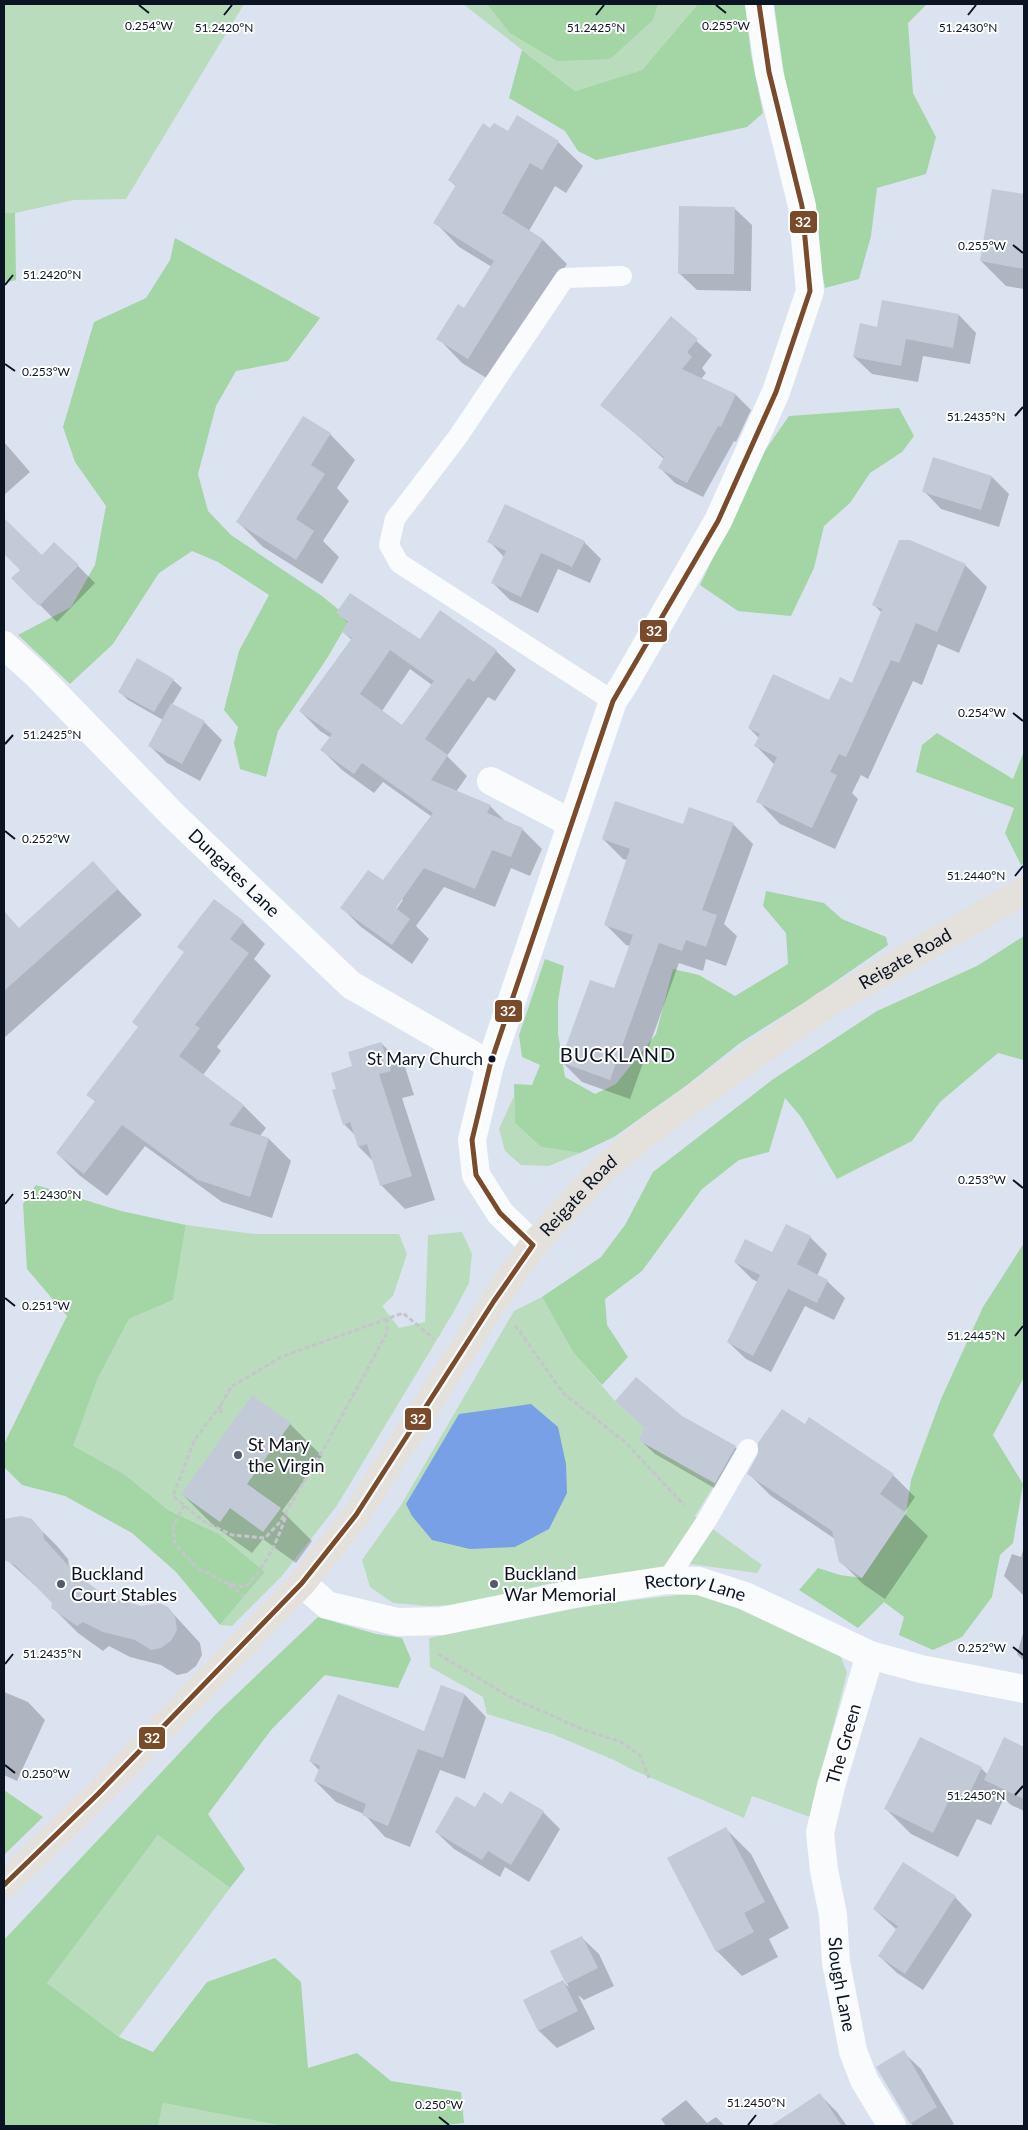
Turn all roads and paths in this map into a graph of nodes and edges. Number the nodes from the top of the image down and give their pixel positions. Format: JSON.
{"nodes":[{"id":1,"x":759,"y":4,"type":"edge"},
{"id":2,"x":622,"y":276,"type":"dead end"},
{"id":3,"x":4,"y":645,"type":"edge"},
{"id":4,"x":613,"y":701,"type":"junction"},
{"id":5,"x":491,"y":781,"type":"dead end"},
{"id":6,"x":572,"y":823,"type":"junction"},
{"id":7,"x":1024,"y":891,"type":"edge"},
{"id":8,"x":490,"y":1065,"type":"junction"},
{"id":9,"x":533,"y":1245,"type":"junction"},
{"id":10,"x":494,"y":1301,"type":"junction"},
{"id":11,"x":387,"y":1319,"type":"junction"},
{"id":12,"x":458,"y":1359,"type":"junction"},
{"id":13,"x":221,"y":1405,"type":"junction"},
{"id":14,"x":221,"y":1413,"type":"dead end"},
{"id":15,"x":748,"y":1449,"type":"dead end"},
{"id":16,"x":184,"y":1505,"type":"junction"},
{"id":17,"x":290,"y":1505,"type":"junction"},
{"id":18,"x":701,"y":1527,"type":"junction"},
{"id":19,"x":667,"y":1580,"type":"junction"},
{"id":20,"x":302,"y":1583,"type":"junction"},
{"id":21,"x":435,"y":1653,"type":"dead end"},
{"id":22,"x":870,"y":1655,"type":"junction"},
{"id":23,"x":1024,"y":1689,"type":"edge"},
{"id":24,"x":649,"y":1778,"type":"dead end"},
{"id":25,"x":820,"y":1833,"type":"joint"},
{"id":26,"x":4,"y":1885,"type":"edge"},
{"id":27,"x":892,"y":2126,"type":"edge"}],
"edges":[{"from":1,"to":4,"type":"street"},
{"from":2,"to":4,"type":"lane"},
{"from":3,"to":8,"type":"street","name":"Dungates Lane"},
{"from":4,"to":6,"type":"street"},
{"from":5,"to":6,"type":"street"},
{"from":6,"to":8,"type":"street"},
{"from":7,"to":9,"type":"main road","name":"Reigate Road"},
{"from":8,"to":9,"type":"street"},
{"from":9,"to":10,"type":"main road","name":"Reigate Road"},
{"from":10,"to":12,"type":"main road","name":"Reigate Road"},
{"from":10,"to":18,"type":"path"},
{"from":11,"to":12,"type":"path"},
{"from":11,"to":13,"type":"path"},
{"from":11,"to":17,"type":"path"},
{"from":12,"to":20,"type":"main road","name":"Reigate Road"},
{"from":13,"to":14,"type":"path"},
{"from":13,"to":16,"type":"path"},
{"from":15,"to":18,"type":"lane"},
{"from":16,"to":17,"type":"path"},
{"from":16,"to":17,"type":"path"},
{"from":18,"to":19,"type":"lane"},
{"from":19,"to":20,"type":"street","name":"Rectory Lane"},
{"from":19,"to":22,"type":"street","name":"Rectory Lane"},
{"from":20,"to":26,"type":"main road","name":"Reigate Road"},
{"from":21,"to":24,"type":"path"},
{"from":22,"to":23,"type":"street","name":"Rectory Lane"},
{"from":22,"to":25,"type":"street","name":"The Green"},
{"from":25,"to":27,"type":"street","name":"Slough Lane"}]}
